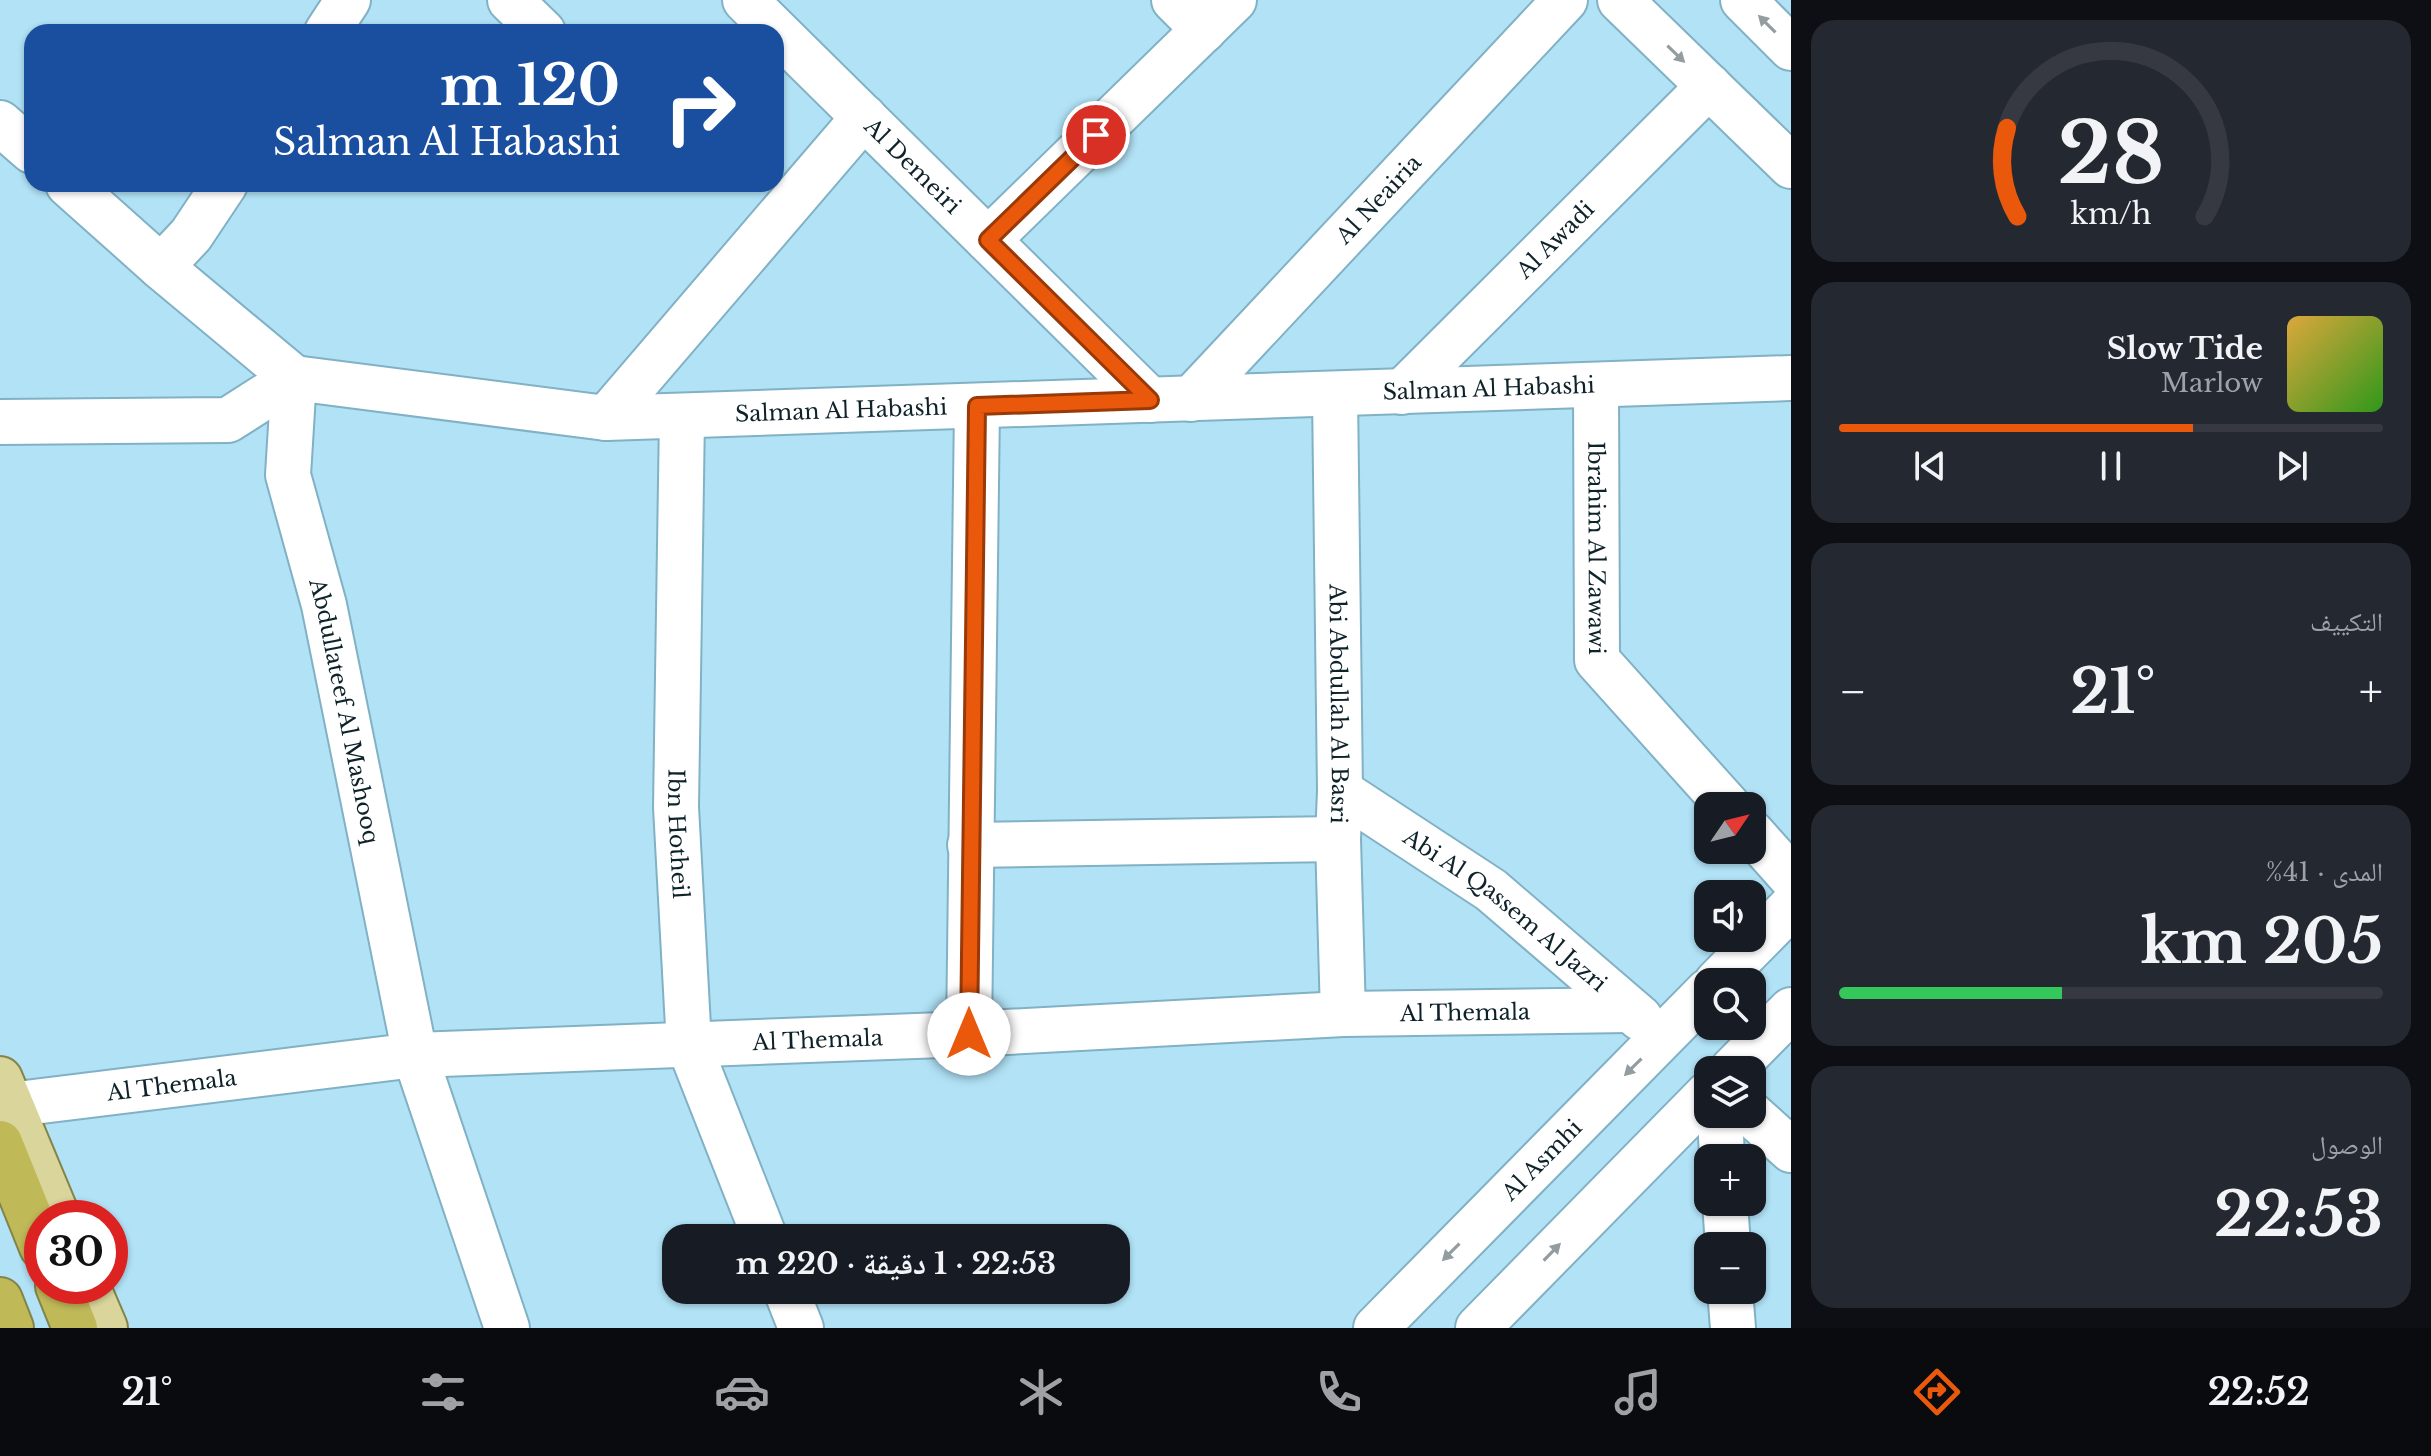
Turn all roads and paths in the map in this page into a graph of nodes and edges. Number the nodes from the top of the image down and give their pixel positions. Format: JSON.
{"nodes":[{"id":1,"x":348,"y":0,"type":"edge"},
{"id":2,"x":510,"y":0,"type":"edge"},
{"id":3,"x":1234,"y":0,"type":"edge"},
{"id":4,"x":1565,"y":0,"type":"edge"},
{"id":5,"x":1620,"y":0,"type":"edge"},
{"id":6,"x":1743,"y":0,"type":"edge"},
{"id":7,"x":1189,"y":15,"type":"edge"},
{"id":8,"x":332,"y":24,"type":"edge"},
{"id":9,"x":535,"y":24,"type":"edge"},
{"id":10,"x":784,"y":42,"type":"edge"},
{"id":11,"x":1791,"y":48,"type":"edge"},
{"id":12,"x":1709,"y":86,"type":"junction"},
{"id":13,"x":864,"y":117,"type":"junction"},
{"id":14,"x":0,"y":123,"type":"edge"},
{"id":15,"x":24,"y":144,"type":"edge"},
{"id":16,"x":1791,"y":166,"type":"edge"},
{"id":17,"x":77,"y":192,"type":"edge"},
{"id":18,"x":220,"y":192,"type":"edge"},
{"id":19,"x":988,"y":240,"type":"junction"},
{"id":20,"x":161,"y":267,"type":"junction"},
{"id":21,"x":294,"y":378,"type":"junction"},
{"id":22,"x":1791,"y":378,"type":"edge"},
{"id":23,"x":1596,"y":386,"type":"junction"},
{"id":24,"x":1402,"y":392,"type":"junction"},
{"id":25,"x":1335,"y":394,"type":"junction"},
{"id":26,"x":1170,"y":400,"type":"junction"},
{"id":27,"x":977,"y":406,"type":"junction"},
{"id":28,"x":682,"y":416,"type":"junction"},
{"id":29,"x":606,"y":418,"type":"junction"},
{"id":30,"x":0,"y":422,"type":"edge"},
{"id":31,"x":1340,"y":791,"type":"junction"},
{"id":32,"x":1715,"y":792,"type":"edge"},
{"id":33,"x":1338,"y":839,"type":"junction"},
{"id":34,"x":970,"y":845,"type":"junction"},
{"id":35,"x":1766,"y":849,"type":"edge"},
{"id":36,"x":1791,"y":877,"type":"edge"},
{"id":37,"x":1791,"y":907,"type":"edge"},
{"id":38,"x":1731,"y":968,"type":"edge"},
{"id":39,"x":1694,"y":1005,"type":"edge"},
{"id":40,"x":1629,"y":1010,"type":"junction"},
{"id":41,"x":1791,"y":1010,"type":"edge"},
{"id":42,"x":1343,"y":1014,"type":"junction"},
{"id":43,"x":969,"y":1034,"type":"junction"},
{"id":44,"x":1664,"y":1036,"type":"junction"},
{"id":45,"x":689,"y":1045,"type":"junction"},
{"id":46,"x":415,"y":1055,"type":"junction"},
{"id":47,"x":1746,"y":1056,"type":"edge"},
{"id":48,"x":1694,"y":1108,"type":"edge"},
{"id":49,"x":3,"y":1109,"type":"edge"},
{"id":50,"x":1766,"y":1128,"type":"edge"},
{"id":51,"x":1791,"y":1150,"type":"edge"},
{"id":52,"x":29,"y":1200,"type":"edge"},
{"id":53,"x":49,"y":1200,"type":"edge"},
{"id":54,"x":759,"y":1224,"type":"edge"},
{"id":55,"x":0,"y":1300,"type":"edge"},
{"id":56,"x":65,"y":1304,"type":"edge"},
{"id":57,"x":95,"y":1304,"type":"edge"},
{"id":58,"x":792,"y":1304,"type":"edge"},
{"id":59,"x":1731,"y":1304,"type":"edge"},
{"id":60,"x":11,"y":1328,"type":"edge"},
{"id":61,"x":75,"y":1328,"type":"edge"},
{"id":62,"x":105,"y":1328,"type":"edge"},
{"id":63,"x":507,"y":1328,"type":"edge"},
{"id":64,"x":801,"y":1328,"type":"edge"},
{"id":65,"x":1376,"y":1328,"type":"edge"},
{"id":66,"x":1478,"y":1328,"type":"edge"},
{"id":67,"x":1733,"y":1328,"type":"edge"}],
"edges":[{"from":1,"to":8,"type":"street"},
{"from":2,"to":9,"type":"street"},
{"from":3,"to":7,"type":"street"},
{"from":4,"to":26,"type":"street","name":"Al Neairia"},
{"from":5,"to":12,"type":"street","one_way":true},
{"from":11,"to":6,"type":"street","one_way":true},
{"from":7,"to":19,"type":"street"},
{"from":10,"to":13,"type":"street","name":"Al Demeiri"},
{"from":12,"to":16,"type":"street"},
{"from":12,"to":24,"type":"street","name":"Al Awadi"},
{"from":13,"to":19,"type":"street","name":"Al Demeiri"},
{"from":13,"to":29,"type":"street"},
{"from":14,"to":15,"type":"street"},
{"from":17,"to":20,"type":"street"},
{"from":18,"to":20,"type":"street"},
{"from":19,"to":26,"type":"street","name":"Al Demeiri"},
{"from":20,"to":21,"type":"street"},
{"from":21,"to":29,"type":"street","name":"Salman Al Habashi"},
{"from":21,"to":30,"type":"street"},
{"from":21,"to":46,"type":"street","name":"Abdullateef Al Mashooq"},
{"from":22,"to":23,"type":"street","name":"Salman Al Habashi"},
{"from":23,"to":24,"type":"street","name":"Salman Al Habashi"},
{"from":23,"to":32,"type":"street","name":"Ibrahim Al Zawawi"},
{"from":24,"to":25,"type":"street","name":"Salman Al Habashi"},
{"from":25,"to":26,"type":"street","name":"Salman Al Habashi"},
{"from":25,"to":31,"type":"street","name":"Abi Abdullah Al Basri"},
{"from":26,"to":27,"type":"street","name":"Salman Al Habashi"},
{"from":27,"to":28,"type":"street","name":"Salman Al Habashi"},
{"from":27,"to":34,"type":"street"},
{"from":28,"to":29,"type":"street","name":"Salman Al Habashi"},
{"from":28,"to":45,"type":"street","name":"Ibn Hotheil"},
{"from":31,"to":33,"type":"street","name":"Abi Abdullah Al Basri"},
{"from":31,"to":40,"type":"street","name":"Abi Al Qassem Al Jazri"},
{"from":33,"to":34,"type":"street"},
{"from":33,"to":42,"type":"street","name":"Abi Abdullah Al Basri"},
{"from":34,"to":43,"type":"street"},
{"from":35,"to":36,"type":"street"},
{"from":37,"to":38,"type":"street"},
{"from":39,"to":44,"type":"street","name":"Al Asmhi"},
{"from":40,"to":42,"type":"street","name":"Al Themala"},
{"from":40,"to":44,"type":"street","name":"Abi Al Qassem Al Jazri"},
{"from":41,"to":47,"type":"street"},
{"from":42,"to":43,"type":"street","name":"Al Themala"},
{"from":43,"to":45,"type":"street","name":"Al Themala"},
{"from":44,"to":65,"type":"street","name":"Al Asmhi","one_way":true},
{"from":45,"to":46,"type":"street","name":"Al Themala"},
{"from":45,"to":54,"type":"street","name":"Ibn Hotheil"},
{"from":46,"to":49,"type":"street","name":"Al Themala"},
{"from":46,"to":63,"type":"street","name":"Abdullateef Al Mashooq"},
{"from":66,"to":48,"type":"street","one_way":true},
{"from":49,"to":52,"type":"highway"},
{"from":49,"to":53,"type":"main road"},
{"from":50,"to":51,"type":"street"},
{"from":55,"to":60,"type":"highway"},
{"from":56,"to":61,"type":"highway"},
{"from":57,"to":62,"type":"main road"},
{"from":58,"to":64,"type":"street"},
{"from":59,"to":67,"type":"street"}]}
